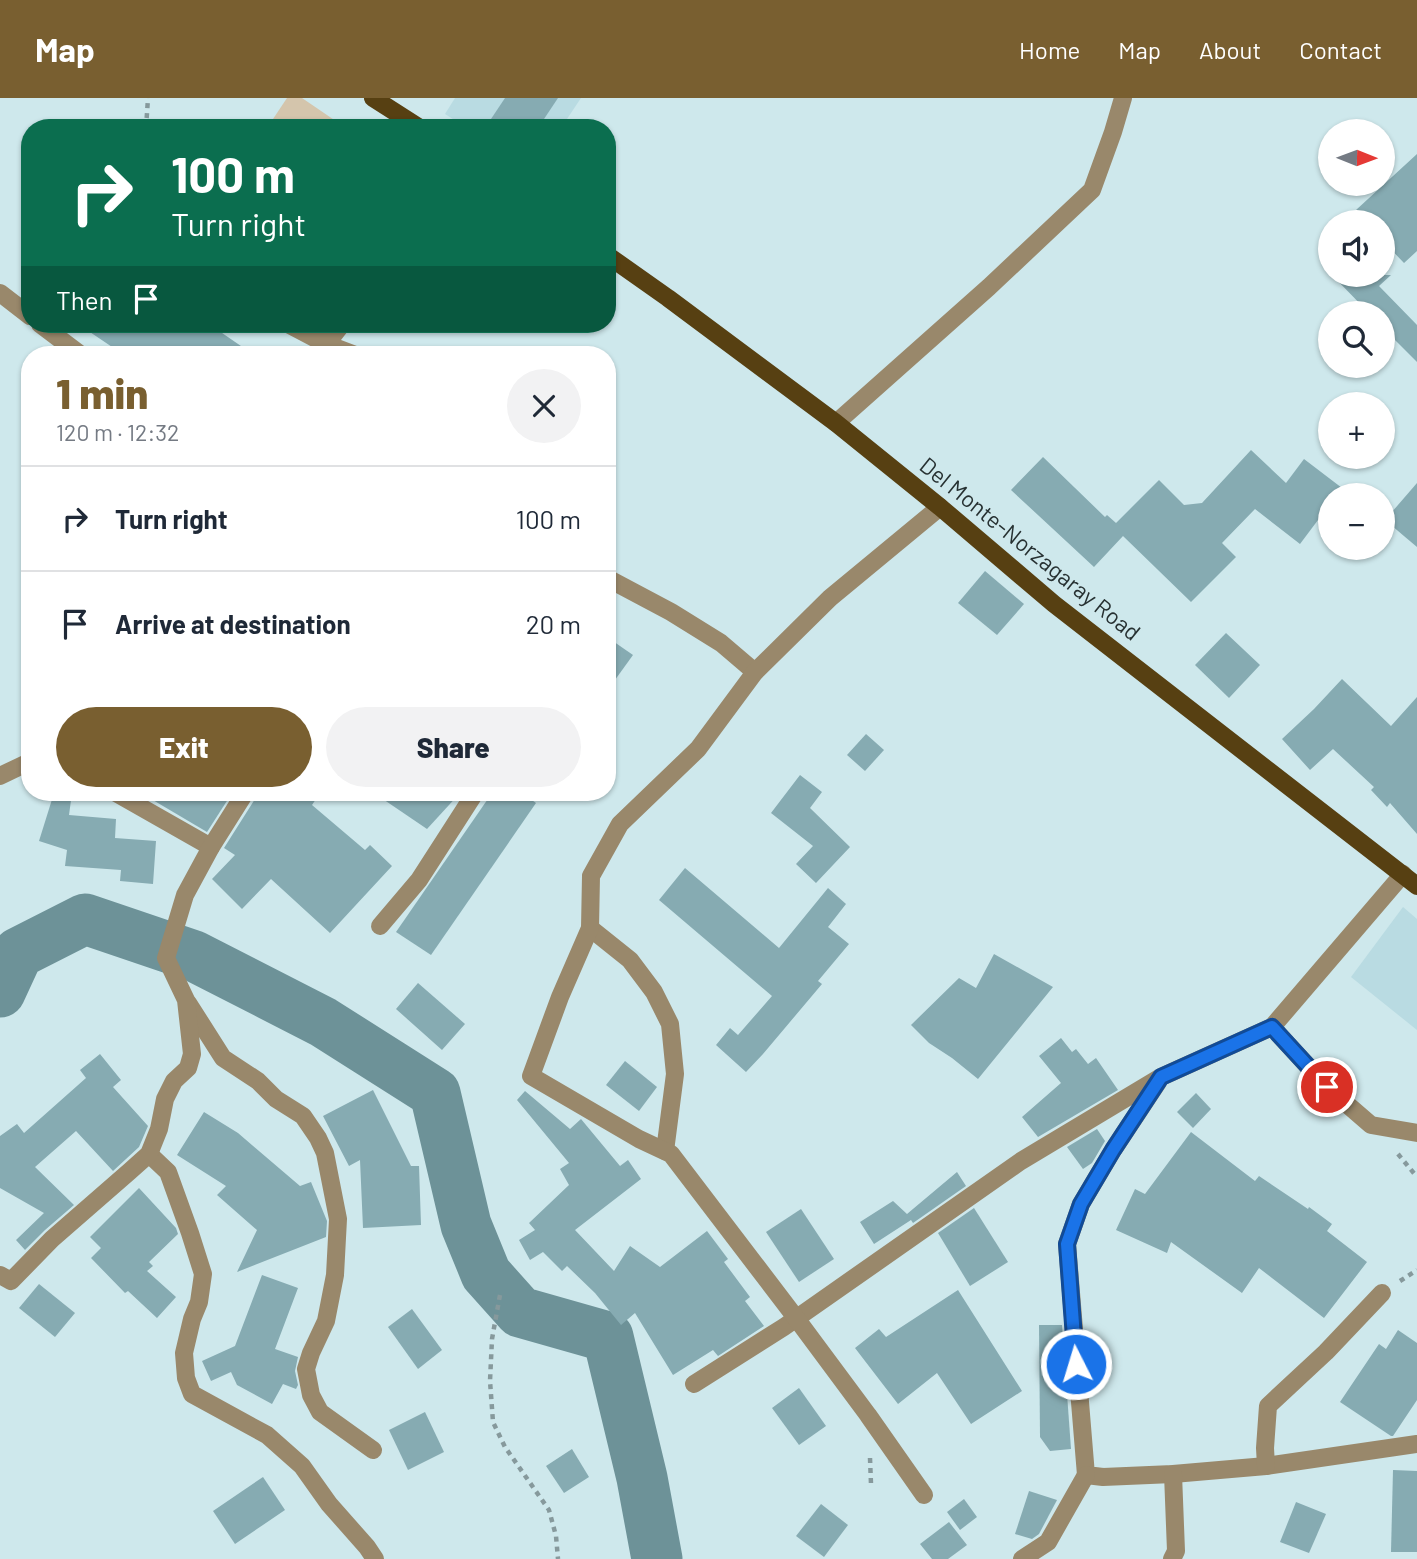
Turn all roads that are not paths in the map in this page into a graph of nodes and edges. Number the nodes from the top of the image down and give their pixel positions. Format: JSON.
{"nodes":[{"id":1,"x":373,"y":98,"type":"edge"},
{"id":2,"x":1123,"y":98,"type":"edge"},
{"id":3,"x":406,"y":119,"type":"edge"},
{"id":4,"x":616,"y":262,"type":"edge"},
{"id":5,"x":0,"y":293,"type":"edge"},
{"id":6,"x":21,"y":309,"type":"edge"},
{"id":7,"x":52,"y":333,"type":"edge"},
{"id":8,"x":300,"y":333,"type":"edge"},
{"id":9,"x":69,"y":346,"type":"edge"},
{"id":10,"x":318,"y":346,"type":"edge"},
{"id":11,"x":836,"y":423,"type":"junction"},
{"id":12,"x":940,"y":507,"type":"junction"},
{"id":13,"x":616,"y":583,"type":"edge"},
{"id":14,"x":755,"y":672,"type":"junction"},
{"id":15,"x":21,"y":766,"type":"edge"},
{"id":16,"x":0,"y":776,"type":"edge"},
{"id":17,"x":130,"y":801,"type":"edge"},
{"id":18,"x":240,"y":801,"type":"edge"},
{"id":19,"x":470,"y":801,"type":"edge"},
{"id":20,"x":211,"y":847,"type":"junction"},
{"id":21,"x":1410,"y":880,"type":"edge"},
{"id":22,"x":380,"y":926,"type":"dead end"},
{"id":23,"x":590,"y":928,"type":"junction"},
{"id":24,"x":186,"y":1000,"type":"junction"},
{"id":25,"x":1272,"y":1027,"type":"junction"},
{"id":26,"x":1161,"y":1077,"type":"junction"},
{"id":27,"x":1417,"y":1133,"type":"edge"},
{"id":28,"x":666,"y":1151,"type":"junction"},
{"id":29,"x":149,"y":1154,"type":"junction"},
{"id":30,"x":0,"y":1275,"type":"edge"},
{"id":31,"x":1382,"y":1293,"type":"dead end"},
{"id":32,"x":796,"y":1318,"type":"junction"},
{"id":33,"x":694,"y":1384,"type":"dead end"},
{"id":34,"x":1417,"y":1444,"type":"edge"},
{"id":35,"x":373,"y":1450,"type":"dead end"},
{"id":36,"x":1266,"y":1466,"type":"junction"},
{"id":37,"x":1172,"y":1474,"type":"junction"},
{"id":38,"x":1086,"y":1475,"type":"junction"},
{"id":39,"x":924,"y":1495,"type":"dead end"},
{"id":40,"x":375,"y":1559,"type":"edge"},
{"id":41,"x":1023,"y":1559,"type":"edge"},
{"id":42,"x":1172,"y":1559,"type":"edge"}],
"edges":[{"from":1,"to":3,"type":"main road"},
{"from":2,"to":11,"type":"street"},
{"from":4,"to":11,"type":"main road","name":"Del Monte-Norzagaray Road"},
{"from":5,"to":6,"type":"street"},
{"from":7,"to":9,"type":"street"},
{"from":8,"to":10,"type":"street"},
{"from":11,"to":12,"type":"main road","name":"Del Monte-Norzagaray Road"},
{"from":12,"to":14,"type":"street"},
{"from":12,"to":21,"type":"main road","name":"Del Monte-Norzagaray Road"},
{"from":13,"to":14,"type":"street"},
{"from":14,"to":23,"type":"street"},
{"from":15,"to":16,"type":"street"},
{"from":17,"to":20,"type":"street"},
{"from":18,"to":20,"type":"street"},
{"from":19,"to":22,"type":"street"},
{"from":20,"to":24,"type":"street"},
{"from":21,"to":25,"type":"street"},
{"from":23,"to":28,"type":"street"},
{"from":23,"to":28,"type":"street"},
{"from":24,"to":29,"type":"street"},
{"from":24,"to":35,"type":"street"},
{"from":25,"to":26,"type":"street"},
{"from":25,"to":27,"type":"street"},
{"from":26,"to":32,"type":"street"},
{"from":26,"to":38,"type":"street"},
{"from":28,"to":32,"type":"street"},
{"from":29,"to":30,"type":"street"},
{"from":29,"to":40,"type":"street"},
{"from":31,"to":36,"type":"street"},
{"from":32,"to":33,"type":"street"},
{"from":32,"to":39,"type":"street"},
{"from":34,"to":36,"type":"street"},
{"from":36,"to":37,"type":"street"},
{"from":37,"to":38,"type":"street"},
{"from":37,"to":42,"type":"street"},
{"from":38,"to":41,"type":"street"}]}
